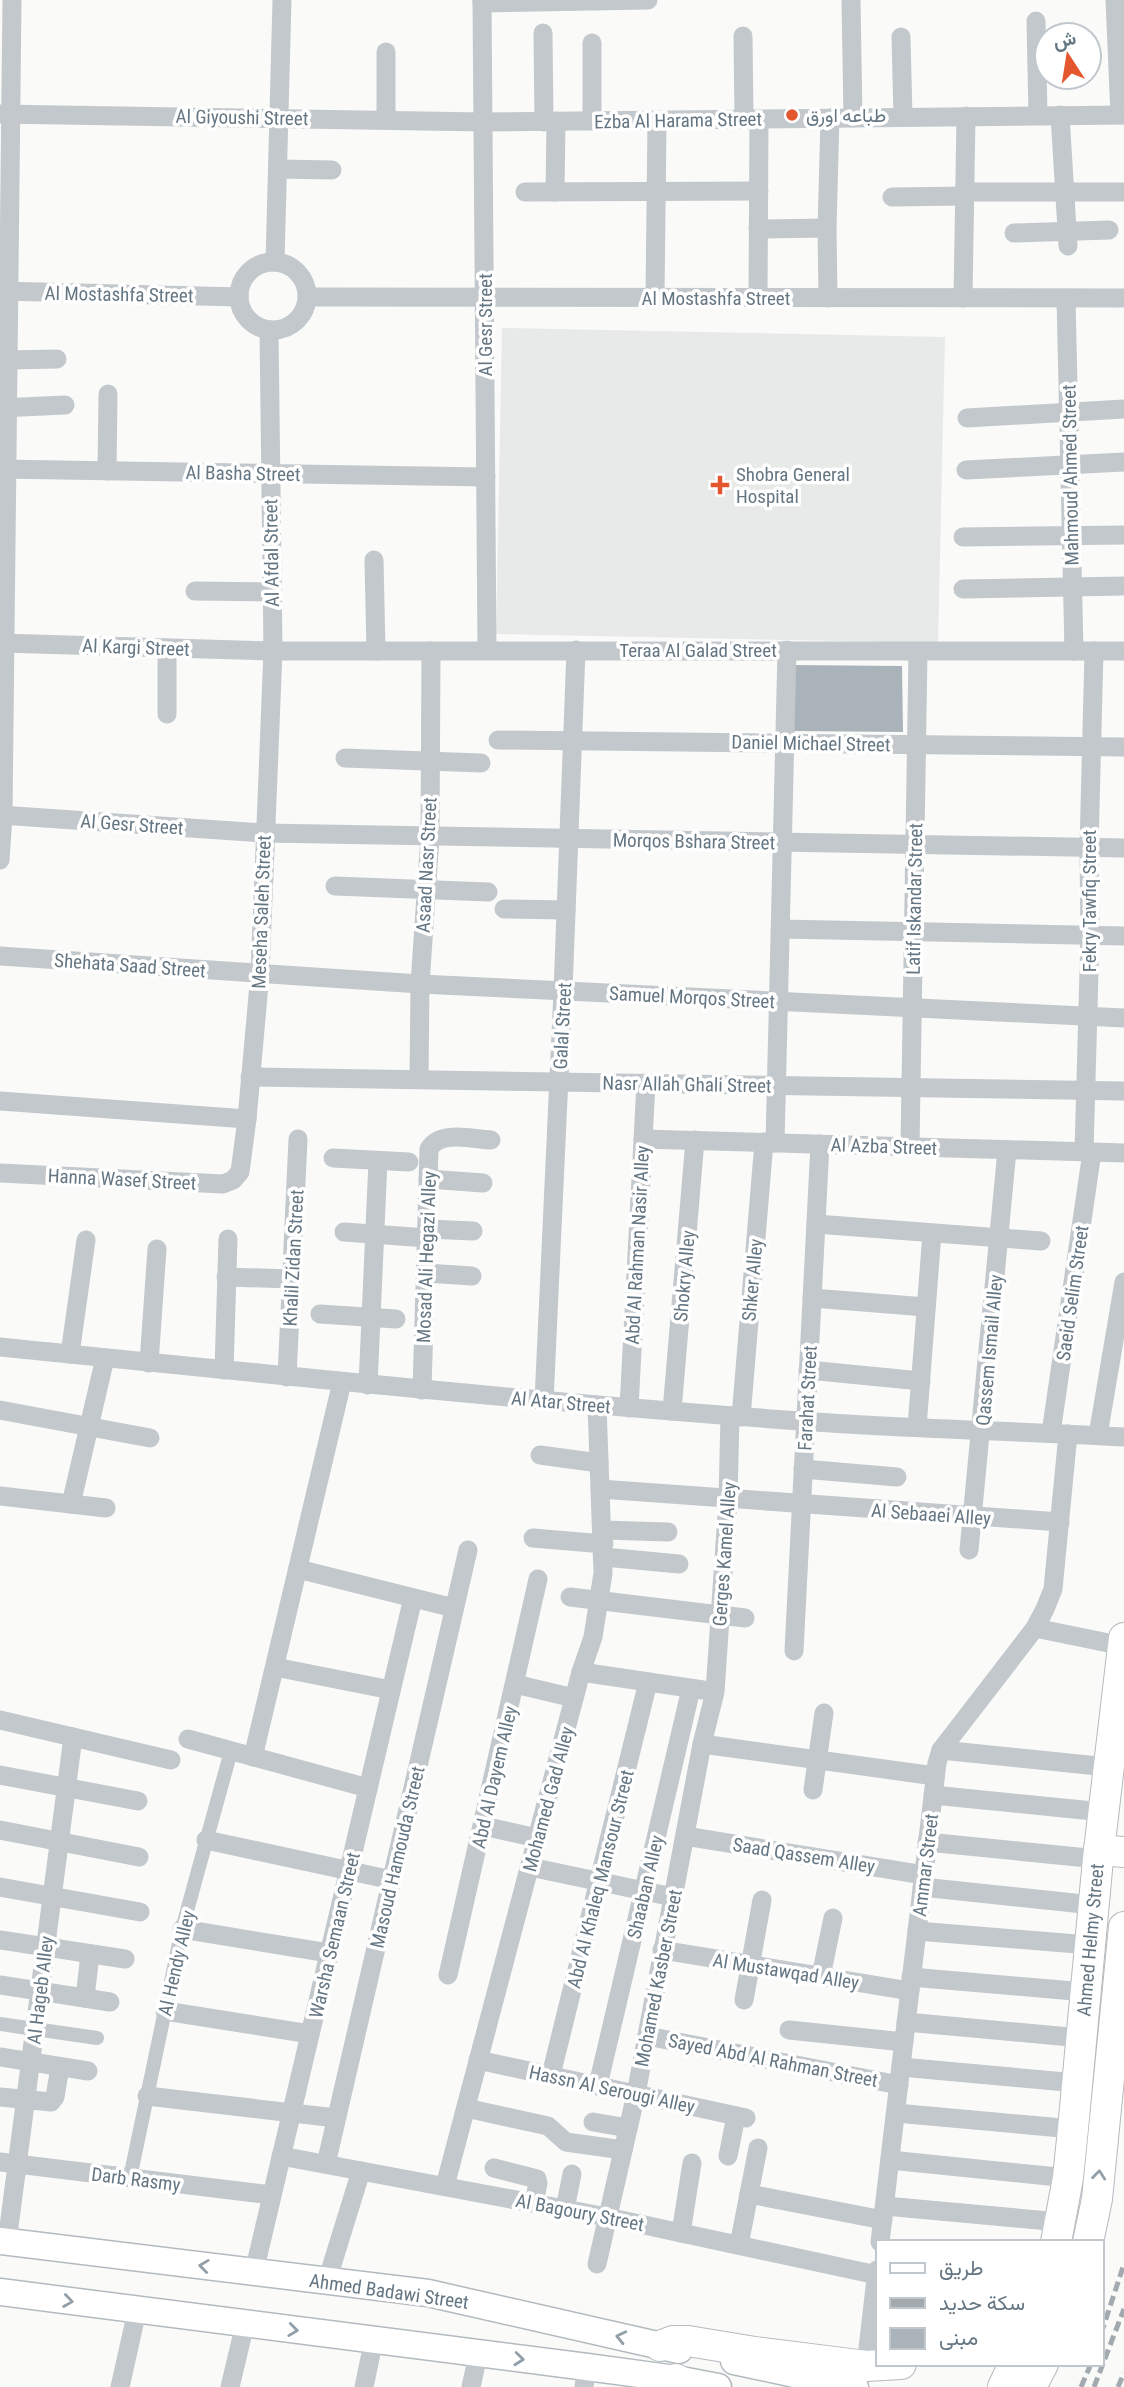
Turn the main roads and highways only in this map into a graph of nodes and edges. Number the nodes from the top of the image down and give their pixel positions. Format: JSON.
{"nodes":[{"id":1,"x":1123,"y":1642,"type":"edge"},
{"id":2,"x":1107,"y":1853,"type":"edge"},
{"id":3,"x":1124,"y":1927,"type":"edge"},
{"id":4,"x":1058,"y":2232,"type":"edge"},
{"id":5,"x":1087,"y":2240,"type":"edge"},
{"id":6,"x":3,"y":2241,"type":"edge"},
{"id":7,"x":0,"y":2292,"type":"edge"},
{"id":8,"x":660,"y":2346,"type":"joint"},
{"id":9,"x":895,"y":2366,"type":"edge"},
{"id":10,"x":1013,"y":2366,"type":"edge"},
{"id":11,"x":1042,"y":2366,"type":"edge"},
{"id":12,"x":586,"y":2377,"type":"edge"},
{"id":13,"x":860,"y":2377,"type":"edge"},
{"id":14,"x":684,"y":2383,"type":"edge"},
{"id":15,"x":718,"y":2387,"type":"edge"},
{"id":16,"x":1003,"y":2387,"type":"edge"},
{"id":17,"x":1031,"y":2387,"type":"edge"}],
"edges":[{"from":1,"to":2,"type":"main road","name":"Ahmed Helmy Street"},
{"from":2,"to":4,"type":"main road","name":"Ahmed Helmy Street"},
{"from":5,"to":3,"type":"main road","name":"Ahmed Helmy Street","one_way":true},
{"from":8,"to":6,"type":"main road","name":"Ahmed Badawi Street","one_way":true},
{"from":7,"to":12,"type":"main road","one_way":true},
{"from":8,"to":13,"type":"main road"},
{"from":9,"to":13,"type":"main road"},
{"from":10,"to":16,"type":"main road"},
{"from":11,"to":17,"type":"main road"},
{"from":12,"to":14,"type":"main road"},
{"from":14,"to":15,"type":"main road"}]}
